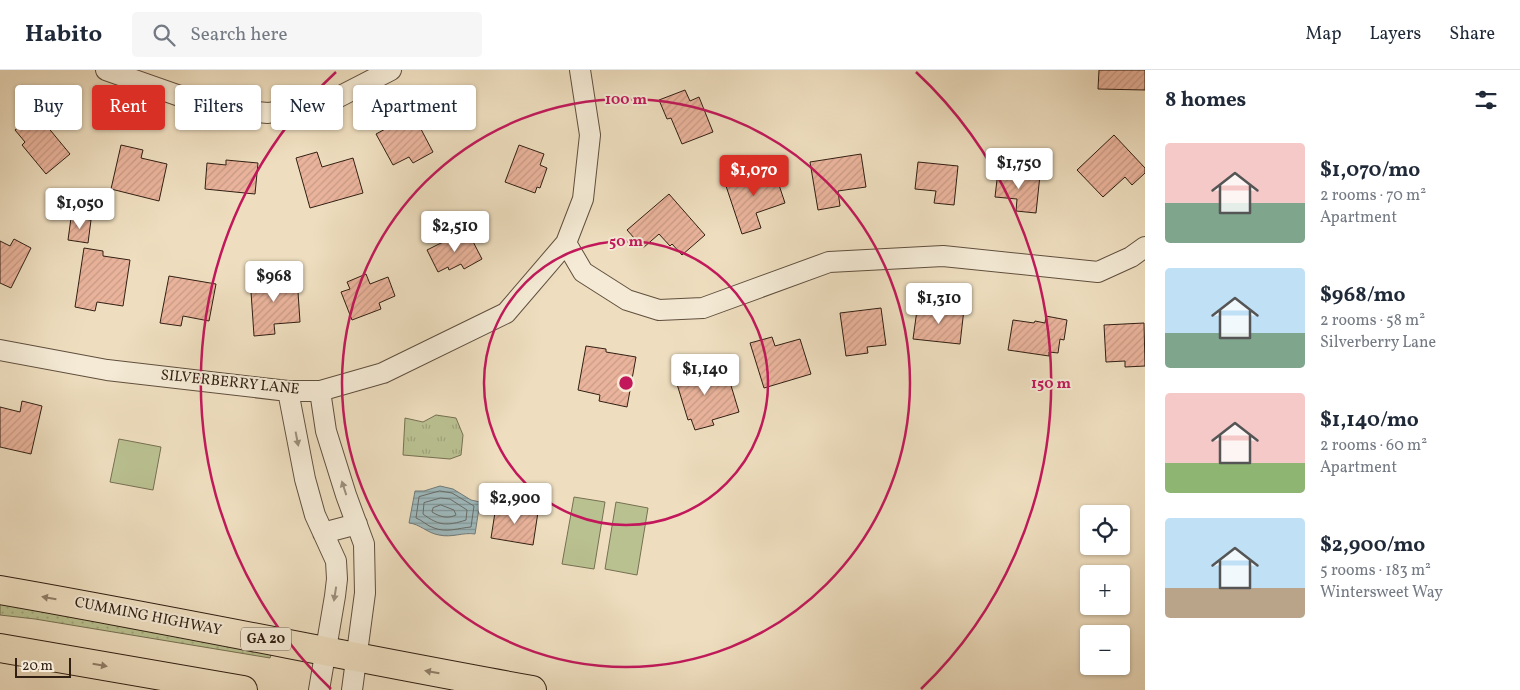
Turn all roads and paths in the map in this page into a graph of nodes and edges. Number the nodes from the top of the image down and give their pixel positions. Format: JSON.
{"nodes":[{"id":1,"x":106,"y":70,"type":"edge"},
{"id":2,"x":391,"y":70,"type":"edge"},
{"id":3,"x":580,"y":70,"type":"edge"},
{"id":4,"x":566,"y":243,"type":"junction"},
{"id":5,"x":1145,"y":247,"type":"edge"},
{"id":6,"x":0,"y":350,"type":"edge"},
{"id":7,"x":288,"y":391,"type":"junction"},
{"id":8,"x":320,"y":391,"type":"junction"},
{"id":9,"x":357,"y":524,"type":"junction"},
{"id":10,"x":323,"y":533,"type":"junction"},
{"id":11,"x":0,"y":590,"type":"edge"},
{"id":12,"x":0,"y":648,"type":"edge"},
{"id":13,"x":325,"y":651,"type":"junction"},
{"id":14,"x":357,"y":658,"type":"junction"},
{"id":15,"x":243,"y":690,"type":"edge"},
{"id":16,"x":318,"y":690,"type":"edge"},
{"id":17,"x":352,"y":690,"type":"edge"},
{"id":18,"x":532,"y":690,"type":"edge"}],
"edges":[{"from":1,"to":2,"type":"street"},
{"from":3,"to":4,"type":"street","name":"SILVERBERRY LANE"},
{"from":4,"to":5,"type":"street"},
{"from":4,"to":8,"type":"street","name":"SILVERBERRY LANE"},
{"from":6,"to":7,"type":"street","name":"SILVERBERRY LANE"},
{"from":7,"to":8,"type":"street","name":"SILVERBERRY LANE"},
{"from":7,"to":10,"type":"street","one_way":true},
{"from":9,"to":8,"type":"street","one_way":true},
{"from":9,"to":10,"type":"street"},
{"from":9,"to":14,"type":"street"},
{"from":10,"to":13,"type":"street","one_way":true},
{"from":13,"to":11,"type":"highway","name":"CUMMING HIGHWAY","number":"GA 20","one_way":true},
{"from":12,"to":15,"type":"highway","one_way":true},
{"from":13,"to":14,"type":"highway","name":"CUMMING HIGHWAY","number":"GA 20"},
{"from":13,"to":16,"type":"street"},
{"from":14,"to":17,"type":"street"},
{"from":18,"to":14,"type":"highway","name":"CUMMING HIGHWAY","number":"GA 20","one_way":true}]}
